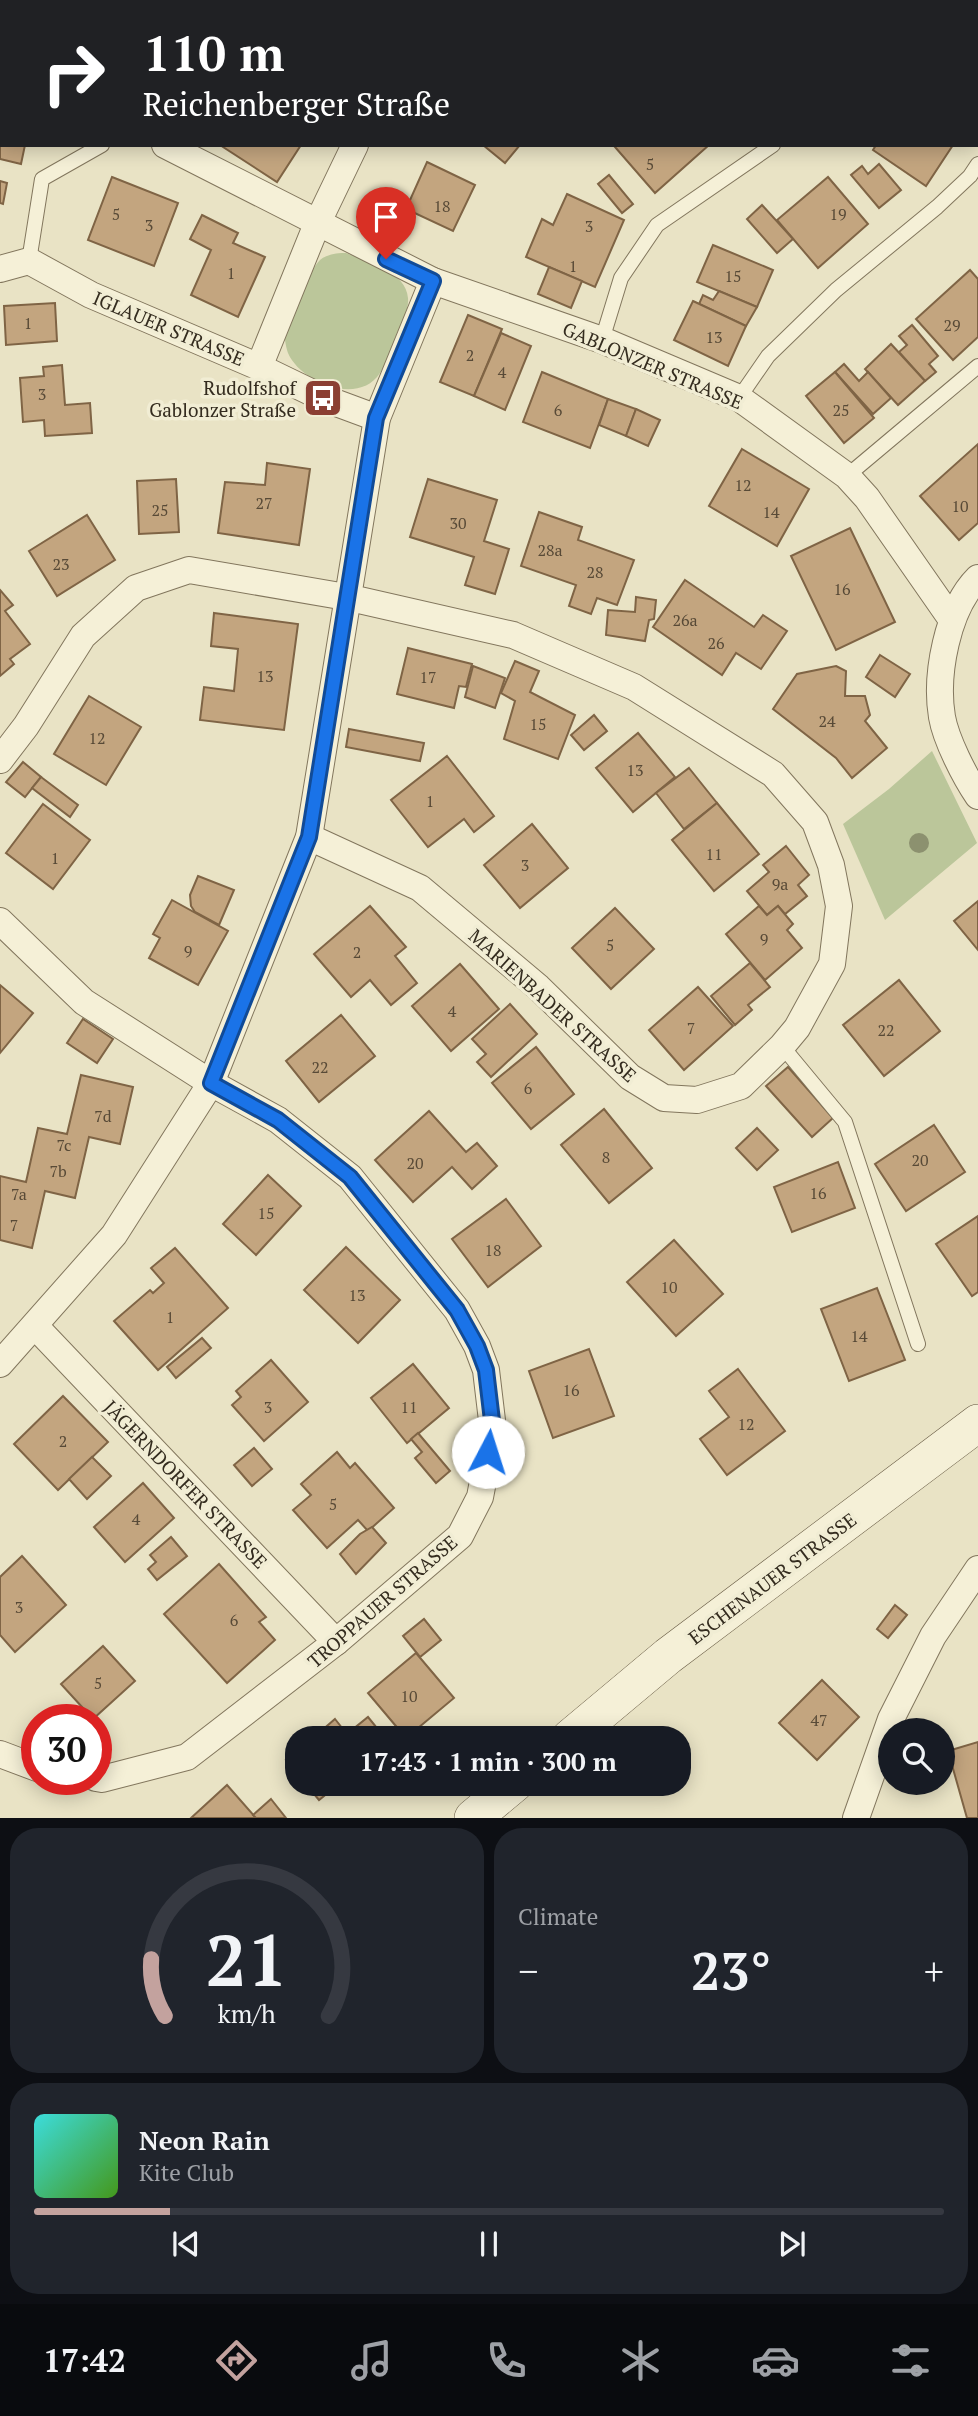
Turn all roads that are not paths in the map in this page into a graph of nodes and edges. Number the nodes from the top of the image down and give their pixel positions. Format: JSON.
{"nodes":[{"id":1,"x":98,"y":147,"type":"edge"},
{"id":2,"x":169,"y":147,"type":"edge"},
{"id":3,"x":354,"y":147,"type":"edge"},
{"id":4,"x":770,"y":147,"type":"edge"},
{"id":5,"x":978,"y":164,"type":"edge"},
{"id":6,"x":317,"y":224,"type":"junction"},
{"id":7,"x":29,"y":261,"type":"junction"},
{"id":8,"x":0,"y":268,"type":"edge"},
{"id":9,"x":433,"y":281,"type":"junction"},
{"id":10,"x":602,"y":340,"type":"junction"},
{"id":11,"x":978,"y":366,"type":"edge"},
{"id":12,"x":258,"y":367,"type":"junction"},
{"id":13,"x":739,"y":398,"type":"junction"},
{"id":14,"x":376,"y":418,"type":"junction"},
{"id":15,"x":847,"y":476,"type":"junction"},
{"id":16,"x":978,"y":578,"type":"edge"},
{"id":17,"x":346,"y":597,"type":"junction"},
{"id":18,"x":952,"y":621,"type":"junction"},
{"id":19,"x":0,"y":760,"type":"edge"},
{"id":20,"x":978,"y":796,"type":"edge"},
{"id":21,"x":309,"y":837,"type":"junction"},
{"id":22,"x":0,"y":921,"type":"edge"},
{"id":23,"x":782,"y":1046,"type":"junction"},
{"id":24,"x":211,"y":1083,"type":"junction"},
{"id":25,"x":35,"y":1326,"type":"junction"},
{"id":26,"x":918,"y":1344,"type":"dead end"},
{"id":27,"x":0,"y":1364,"type":"edge"},
{"id":28,"x":978,"y":1423,"type":"edge"},
{"id":29,"x":978,"y":1569,"type":"edge"},
{"id":30,"x":336,"y":1642,"type":"junction"},
{"id":31,"x":583,"y":1726,"type":"edge"},
{"id":32,"x":0,"y":1754,"type":"edge"},
{"id":33,"x":21,"y":1762,"type":"edge"},
{"id":34,"x":112,"y":1776,"type":"edge"},
{"id":35,"x":499,"y":1796,"type":"edge"},
{"id":36,"x":473,"y":1818,"type":"edge"},
{"id":37,"x":856,"y":1818,"type":"edge"}],
"edges":[{"from":1,"to":7,"type":"lane"},
{"from":2,"to":6,"type":"street","name":"GABLONZER STRASSE"},
{"from":3,"to":6,"type":"street"},
{"from":4,"to":10,"type":"lane"},
{"from":5,"to":13,"type":"lane"},
{"from":6,"to":9,"type":"street","name":"GABLONZER STRASSE"},
{"from":6,"to":12,"type":"street"},
{"from":7,"to":8,"type":"street"},
{"from":7,"to":12,"type":"street","name":"IGLAUER STRASSE"},
{"from":9,"to":10,"type":"street","name":"GABLONZER STRASSE"},
{"from":9,"to":14,"type":"street"},
{"from":10,"to":13,"type":"street","name":"GABLONZER STRASSE"},
{"from":11,"to":15,"type":"lane"},
{"from":12,"to":14,"type":"street","name":"IGLAUER STRASSE"},
{"from":13,"to":15,"type":"street","name":"GABLONZER STRASSE"},
{"from":14,"to":17,"type":"street"},
{"from":15,"to":18,"type":"street","name":"GABLONZER STRASSE"},
{"from":16,"to":18,"type":"street"},
{"from":17,"to":19,"type":"street","name":"MARIENBADER STRASSE"},
{"from":17,"to":21,"type":"street"},
{"from":17,"to":23,"type":"street","name":"MARIENBADER STRASSE"},
{"from":18,"to":20,"type":"street"},
{"from":21,"to":23,"type":"street","name":"MARIENBADER STRASSE"},
{"from":21,"to":24,"type":"street"},
{"from":22,"to":24,"type":"street","name":"TROPPAUER STRASSE"},
{"from":23,"to":26,"type":"lane"},
{"from":24,"to":25,"type":"street"},
{"from":24,"to":30,"type":"street","name":"TROPPAUER STRASSE"},
{"from":25,"to":27,"type":"street"},
{"from":25,"to":30,"type":"street","name":"JÄGERNDORFER STRASSE"},
{"from":28,"to":31,"type":"main road","name":"ESCHENAUER STRASSE"},
{"from":29,"to":37,"type":"street"},
{"from":30,"to":34,"type":"street","name":"TROPPAUER STRASSE"},
{"from":32,"to":33,"type":"street"},
{"from":35,"to":36,"type":"main road"}]}
